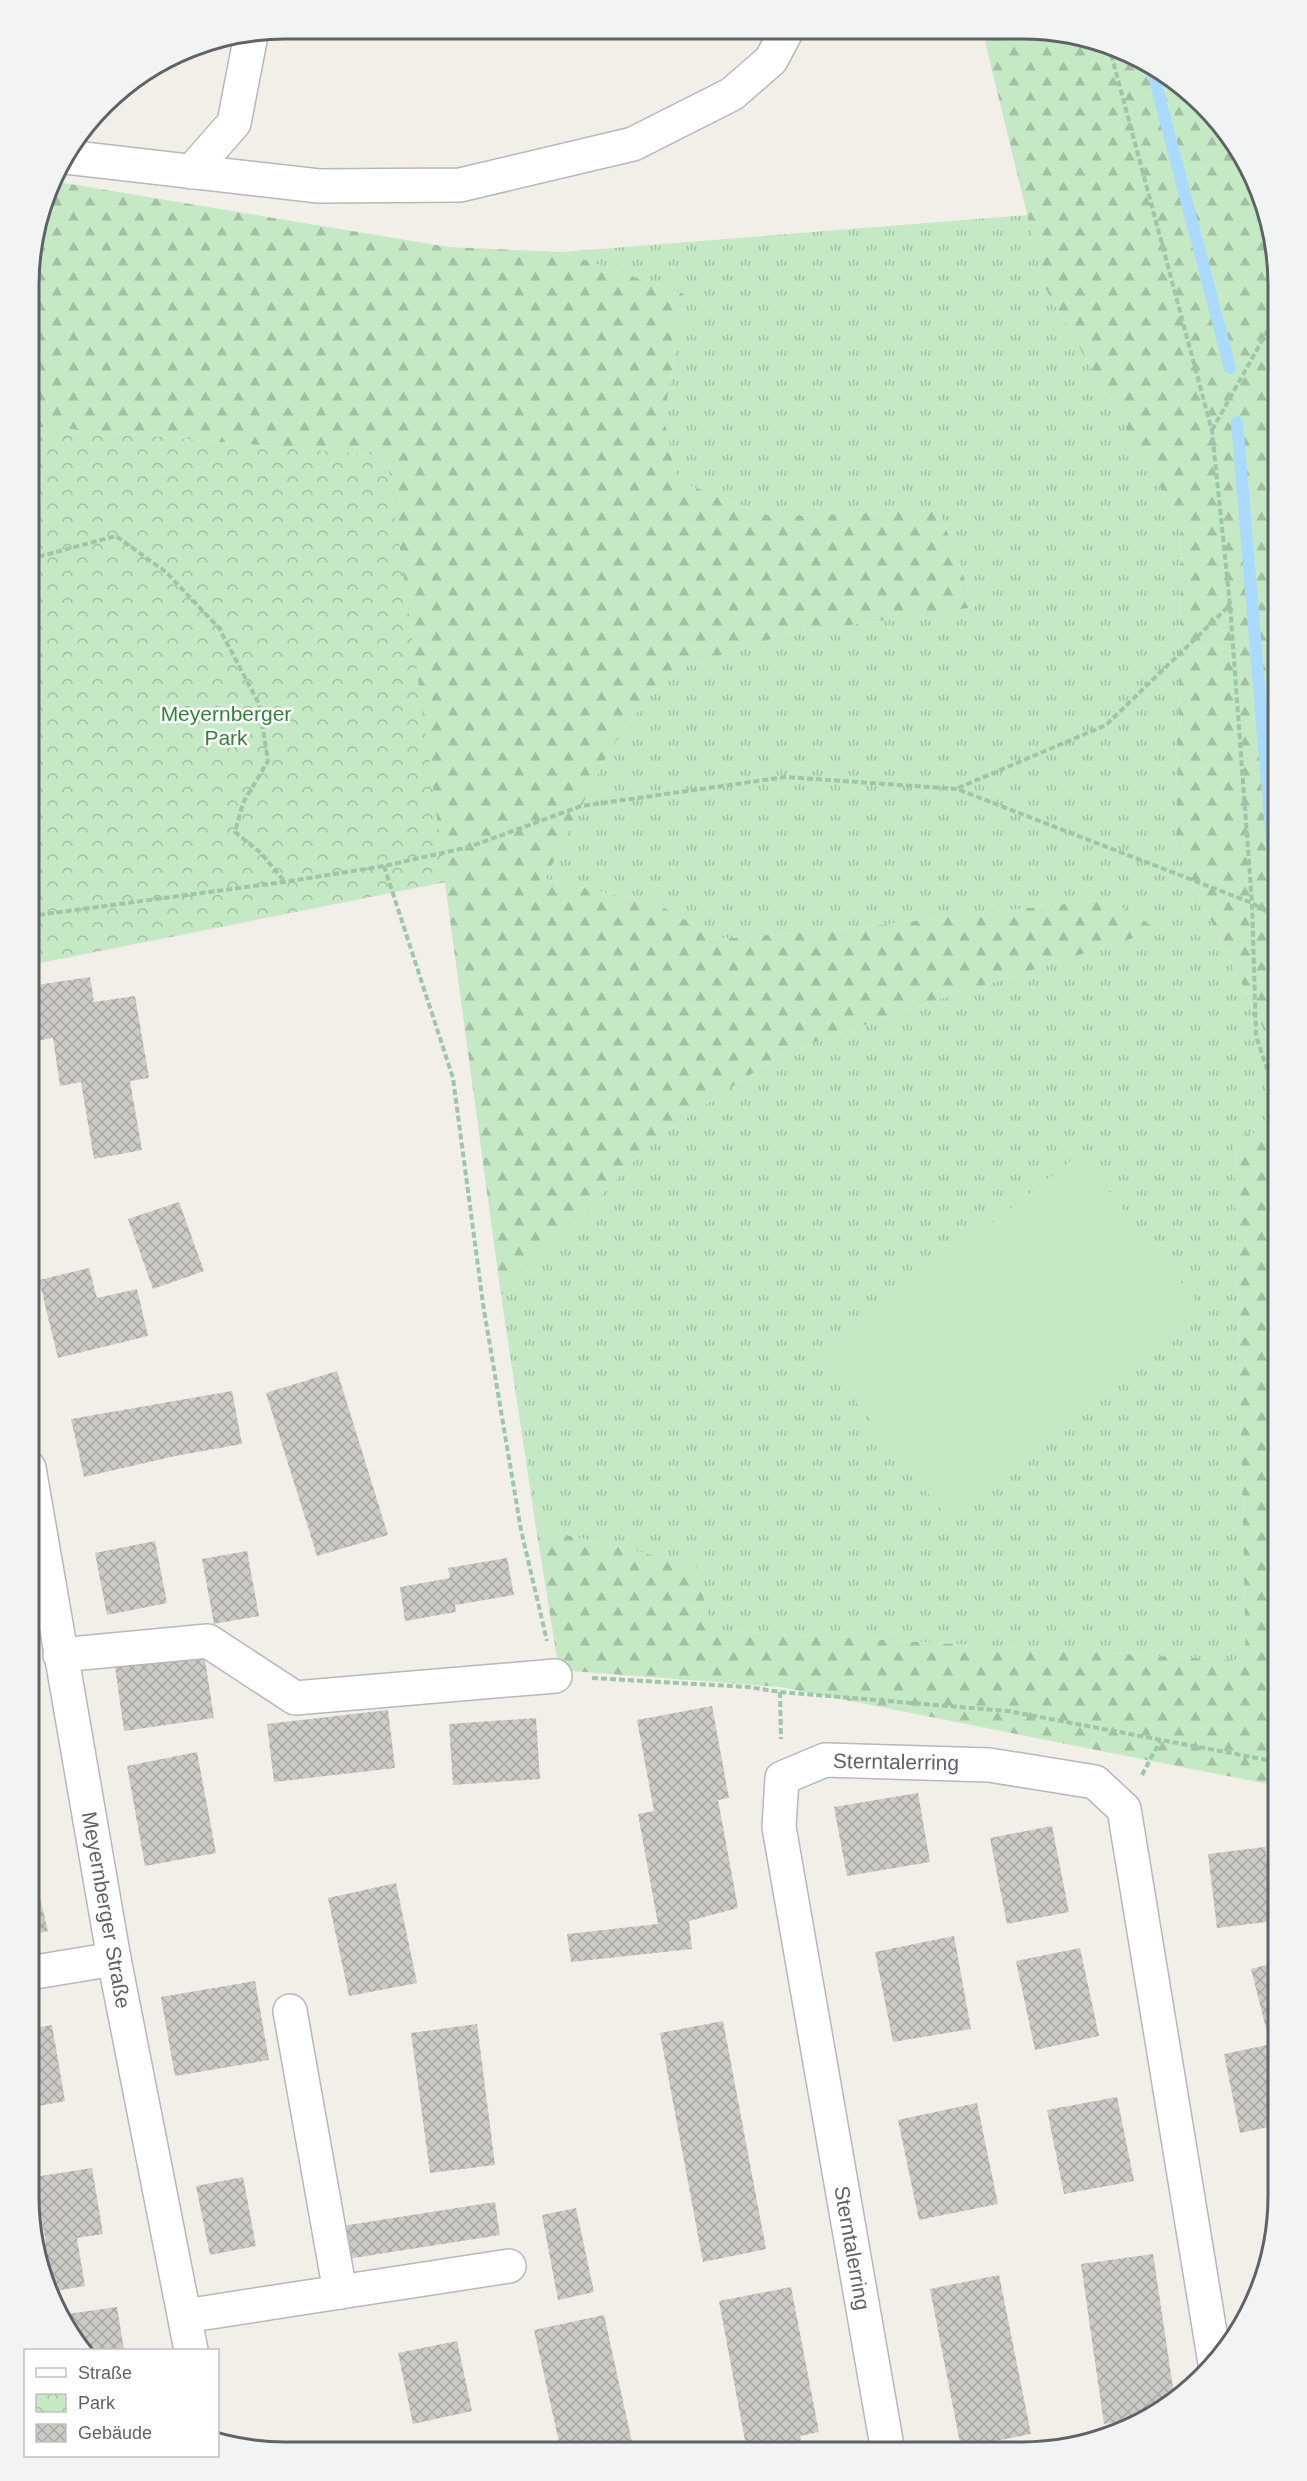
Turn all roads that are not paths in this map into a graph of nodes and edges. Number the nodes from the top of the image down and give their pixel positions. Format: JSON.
{"nodes":[{"id":1,"x":782,"y":39,"type":"edge"},
{"id":2,"x":250,"y":42,"type":"edge"},
{"id":3,"x":74,"y":158,"type":"edge"},
{"id":4,"x":191,"y":172,"type":"junction"},
{"id":5,"x":39,"y":1541,"type":"edge"},
{"id":6,"x":60,"y":1656,"type":"junction"},
{"id":7,"x":555,"y":1676,"type":"road end"},
{"id":8,"x":114,"y":1959,"type":"junction"},
{"id":9,"x":39,"y":1971,"type":"edge"},
{"id":10,"x":290,"y":2011,"type":"dead end"},
{"id":11,"x":509,"y":2266,"type":"dead end"},
{"id":12,"x":340,"y":2292,"type":"junction"},
{"id":13,"x":185,"y":2316,"type":"junction"},
{"id":14,"x":191,"y":2349,"type":"edge"},
{"id":15,"x":1213,"y":2351,"type":"edge"},
{"id":16,"x":886,"y":2442,"type":"edge"}],
"edges":[{"from":1,"to":4,"type":"street"},
{"from":2,"to":4,"type":"street"},
{"from":3,"to":4,"type":"street"},
{"from":5,"to":6,"type":"street","name":"Meyernberger Straße"},
{"from":6,"to":7,"type":"street"},
{"from":6,"to":8,"type":"street","name":"Meyernberger Straße"},
{"from":8,"to":9,"type":"street"},
{"from":8,"to":13,"type":"street","name":"Meyernberger Straße"},
{"from":10,"to":12,"type":"street"},
{"from":11,"to":12,"type":"street"},
{"from":12,"to":13,"type":"street"},
{"from":13,"to":14,"type":"street","name":"Meyernberger Straße"},
{"from":15,"to":16,"type":"street","name":"Sterntalerring"}]}
